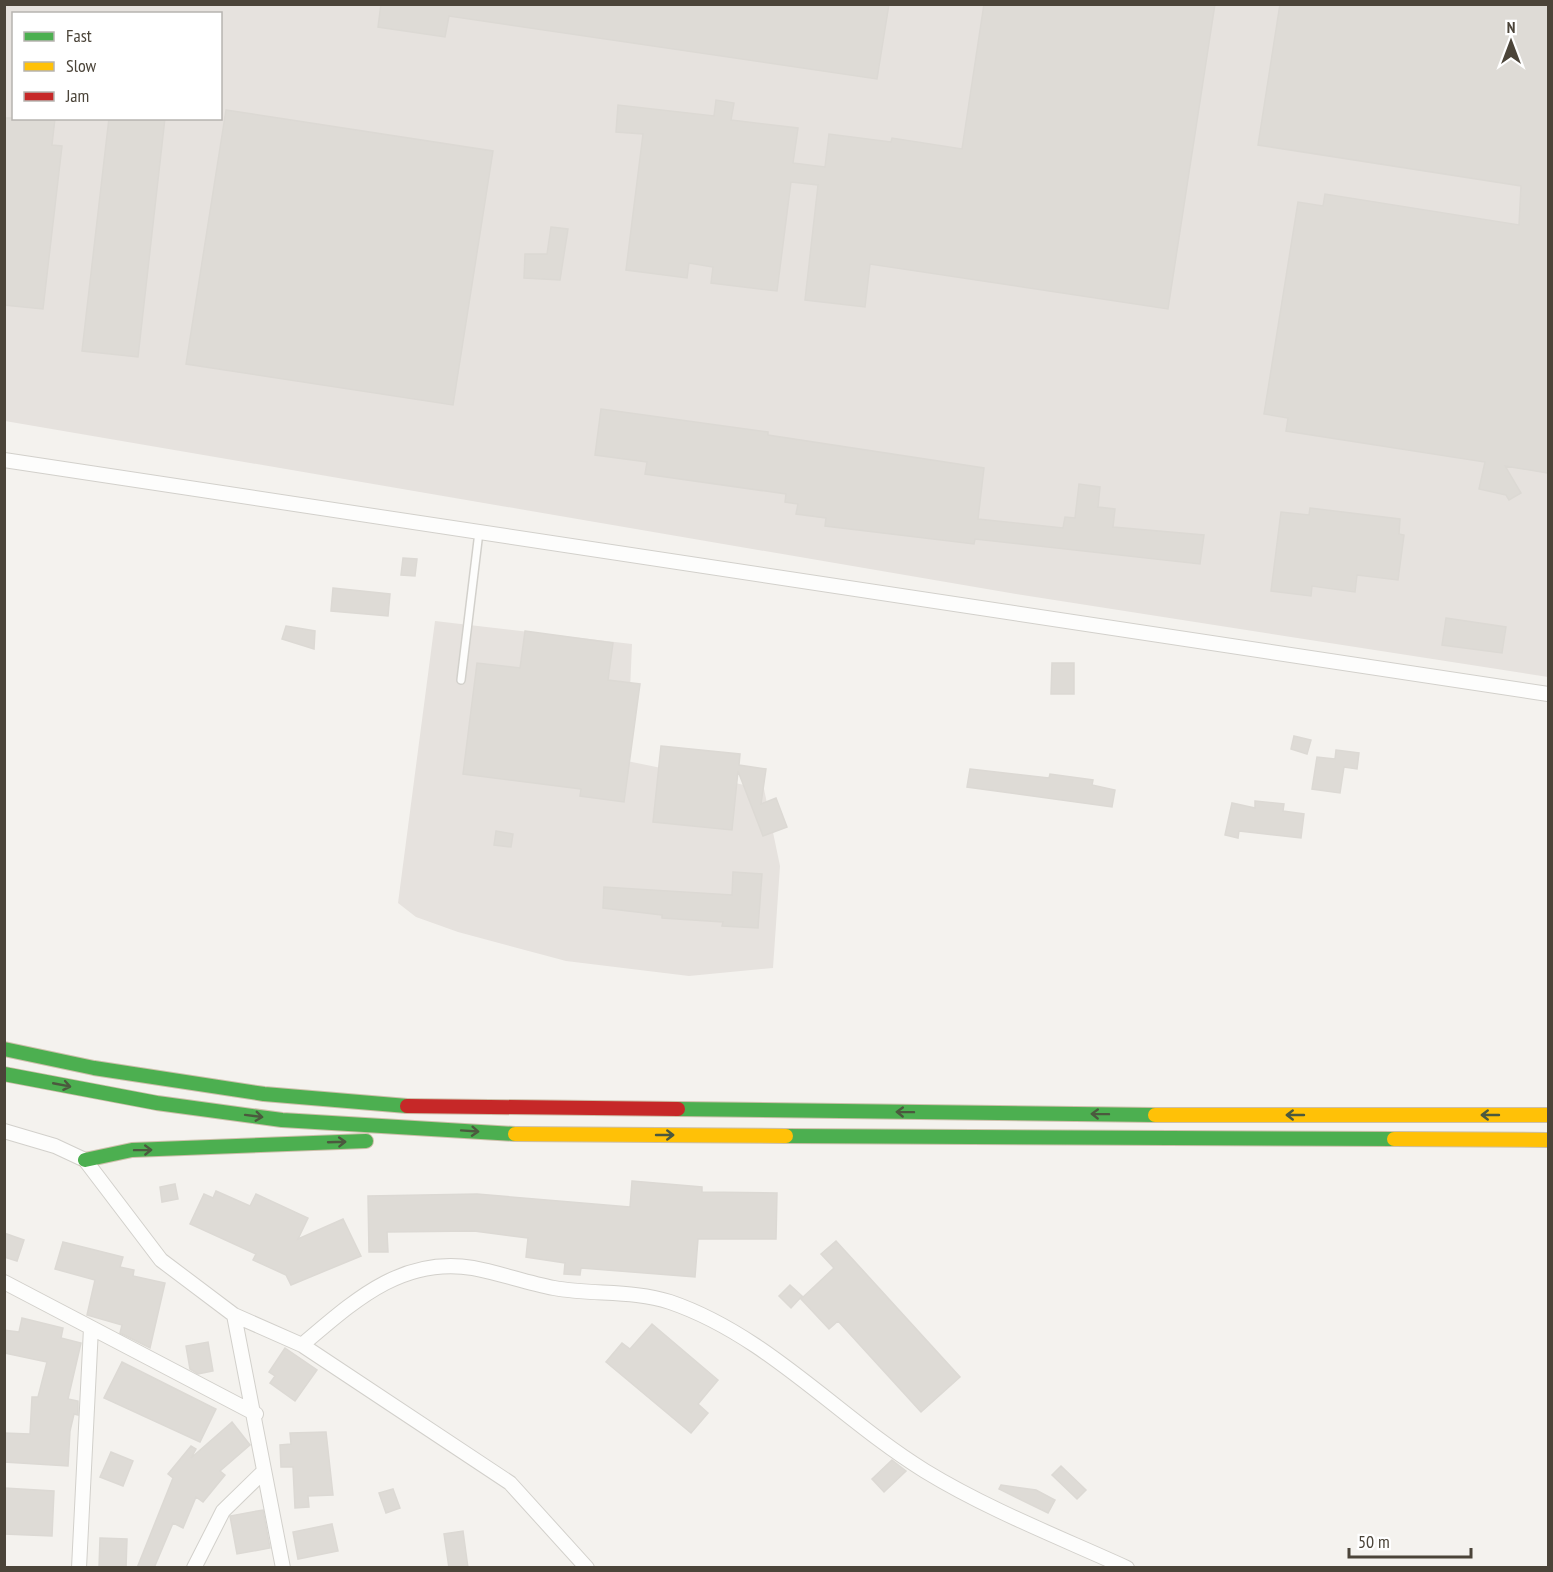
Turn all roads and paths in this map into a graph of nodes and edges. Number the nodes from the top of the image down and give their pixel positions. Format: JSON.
{"nodes":[{"id":1,"x":4,"y":460,"type":"edge"},
{"id":2,"x":479,"y":532,"type":"junction"},
{"id":3,"x":461,"y":680,"type":"dead end"},
{"id":4,"x":1548,"y":694,"type":"edge"},
{"id":5,"x":4,"y":1049,"type":"edge"},
{"id":6,"x":4,"y":1074,"type":"edge"},
{"id":7,"x":1548,"y":1115,"type":"edge"},
{"id":8,"x":442,"y":1129,"type":"junction"},
{"id":9,"x":4,"y":1131,"type":"edge"},
{"id":10,"x":1548,"y":1140,"type":"edge"},
{"id":11,"x":85,"y":1160,"type":"junction"},
{"id":12,"x":4,"y":1282,"type":"edge"},
{"id":13,"x":234,"y":1315,"type":"junction"},
{"id":14,"x":91,"y":1328,"type":"junction"},
{"id":15,"x":302,"y":1345,"type":"junction"},
{"id":16,"x":256,"y":1414,"type":"junction"},
{"id":17,"x":263,"y":1472,"type":"junction"},
{"id":18,"x":79,"y":1568,"type":"edge"},
{"id":19,"x":194,"y":1568,"type":"edge"},
{"id":20,"x":283,"y":1568,"type":"edge"},
{"id":21,"x":587,"y":1568,"type":"edge"},
{"id":22,"x":1127,"y":1568,"type":"edge"}],
"edges":[{"from":1,"to":2,"type":"street"},
{"from":2,"to":3,"type":"lane"},
{"from":2,"to":4,"type":"street"},
{"from":7,"to":5,"type":"highway","one_way":true},
{"from":6,"to":8,"type":"highway","one_way":true},
{"from":8,"to":10,"type":"highway","one_way":true},
{"from":11,"to":8,"type":"highway","one_way":true},
{"from":9,"to":11,"type":"street"},
{"from":11,"to":13,"type":"street"},
{"from":12,"to":14,"type":"street"},
{"from":13,"to":15,"type":"street"},
{"from":13,"to":16,"type":"street"},
{"from":14,"to":16,"type":"street"},
{"from":14,"to":18,"type":"street"},
{"from":15,"to":21,"type":"street"},
{"from":15,"to":22,"type":"street"},
{"from":16,"to":17,"type":"street"},
{"from":17,"to":19,"type":"street"},
{"from":17,"to":20,"type":"street"}]}
